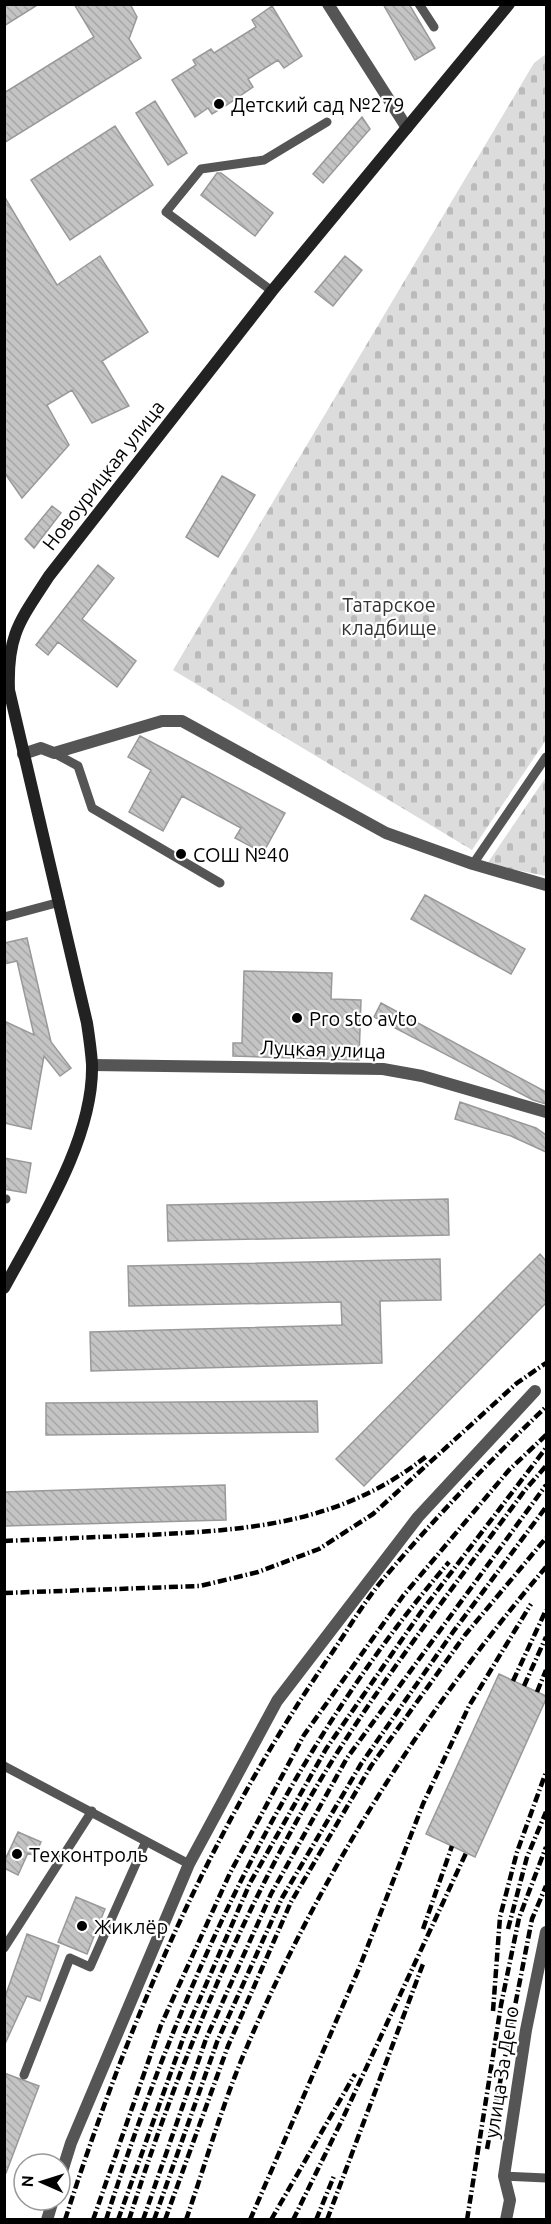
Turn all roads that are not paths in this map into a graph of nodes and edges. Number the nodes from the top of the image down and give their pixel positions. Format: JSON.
{"nodes":[{"id":1,"x":328,"y":4,"type":"edge"},
{"id":2,"x":419,"y":4,"type":"edge"},
{"id":3,"x":509,"y":4,"type":"edge"},
{"id":4,"x":434,"y":27,"type":"dead end"},
{"id":5,"x":327,"y":122,"type":"dead end"},
{"id":6,"x":407,"y":128,"type":"junction"},
{"id":7,"x":272,"y":291,"type":"junction"},
{"id":8,"x":7,"y":678,"type":"edge"},
{"id":9,"x":54,"y":753,"type":"junction"},
{"id":10,"x":22,"y":754,"type":"junction"},
{"id":11,"x":546,"y":757,"type":"edge"},
{"id":12,"x":473,"y":864,"type":"junction"},
{"id":13,"x":220,"y":883,"type":"dead end"},
{"id":14,"x":546,"y":885,"type":"edge"},
{"id":15,"x":60,"y":902,"type":"junction"},
{"id":16,"x":4,"y":917,"type":"edge"},
{"id":17,"x":92,"y":1065,"type":"junction"},
{"id":18,"x":546,"y":1112,"type":"edge"},
{"id":19,"x":4,"y":1288,"type":"edge"},
{"id":20,"x":535,"y":1391,"type":"dead end"},
{"id":21,"x":4,"y":1766,"type":"edge"},
{"id":22,"x":92,"y":1811,"type":"junction"},
{"id":23,"x":146,"y":1840,"type":"junction"},
{"id":24,"x":189,"y":1864,"type":"junction"},
{"id":25,"x":546,"y":1932,"type":"edge"},
{"id":26,"x":4,"y":1948,"type":"edge"},
{"id":27,"x":24,"y":2075,"type":"dead end"},
{"id":28,"x":68,"y":2152,"type":"edge"},
{"id":29,"x":504,"y":2176,"type":"junction"},
{"id":30,"x":546,"y":2178,"type":"edge"},
{"id":31,"x":506,"y":2220,"type":"edge"}],
"edges":[{"from":1,"to":6,"type":"street"},
{"from":2,"to":4,"type":"lane"},
{"from":3,"to":6,"type":"main road","name":"Новоурицкая улица"},
{"from":5,"to":7,"type":"lane"},
{"from":6,"to":7,"type":"main road","name":"Новоурицкая улица"},
{"from":7,"to":8,"type":"main road","name":"Новоурицкая улица"},
{"from":8,"to":10,"type":"main road","name":"Новоурицкая улица"},
{"from":9,"to":10,"type":"street"},
{"from":9,"to":12,"type":"street"},
{"from":9,"to":13,"type":"lane"},
{"from":10,"to":15,"type":"main road","name":"Новоурицкая улица"},
{"from":11,"to":12,"type":"lane"},
{"from":12,"to":14,"type":"street"},
{"from":15,"to":16,"type":"lane"},
{"from":15,"to":17,"type":"main road","name":"Новоурицкая улица"},
{"from":17,"to":18,"type":"street","name":"Луцкая улица"},
{"from":17,"to":19,"type":"main road","name":"Новоурицкая улица"},
{"from":20,"to":24,"type":"street"},
{"from":21,"to":22,"type":"lane"},
{"from":22,"to":23,"type":"lane"},
{"from":22,"to":26,"type":"lane"},
{"from":23,"to":24,"type":"lane"},
{"from":23,"to":27,"type":"lane"},
{"from":24,"to":28,"type":"street"},
{"from":25,"to":29,"type":"street","name":"улица За Депо"},
{"from":29,"to":30,"type":"lane"},
{"from":29,"to":31,"type":"street","name":"улица За Депо"}]}
